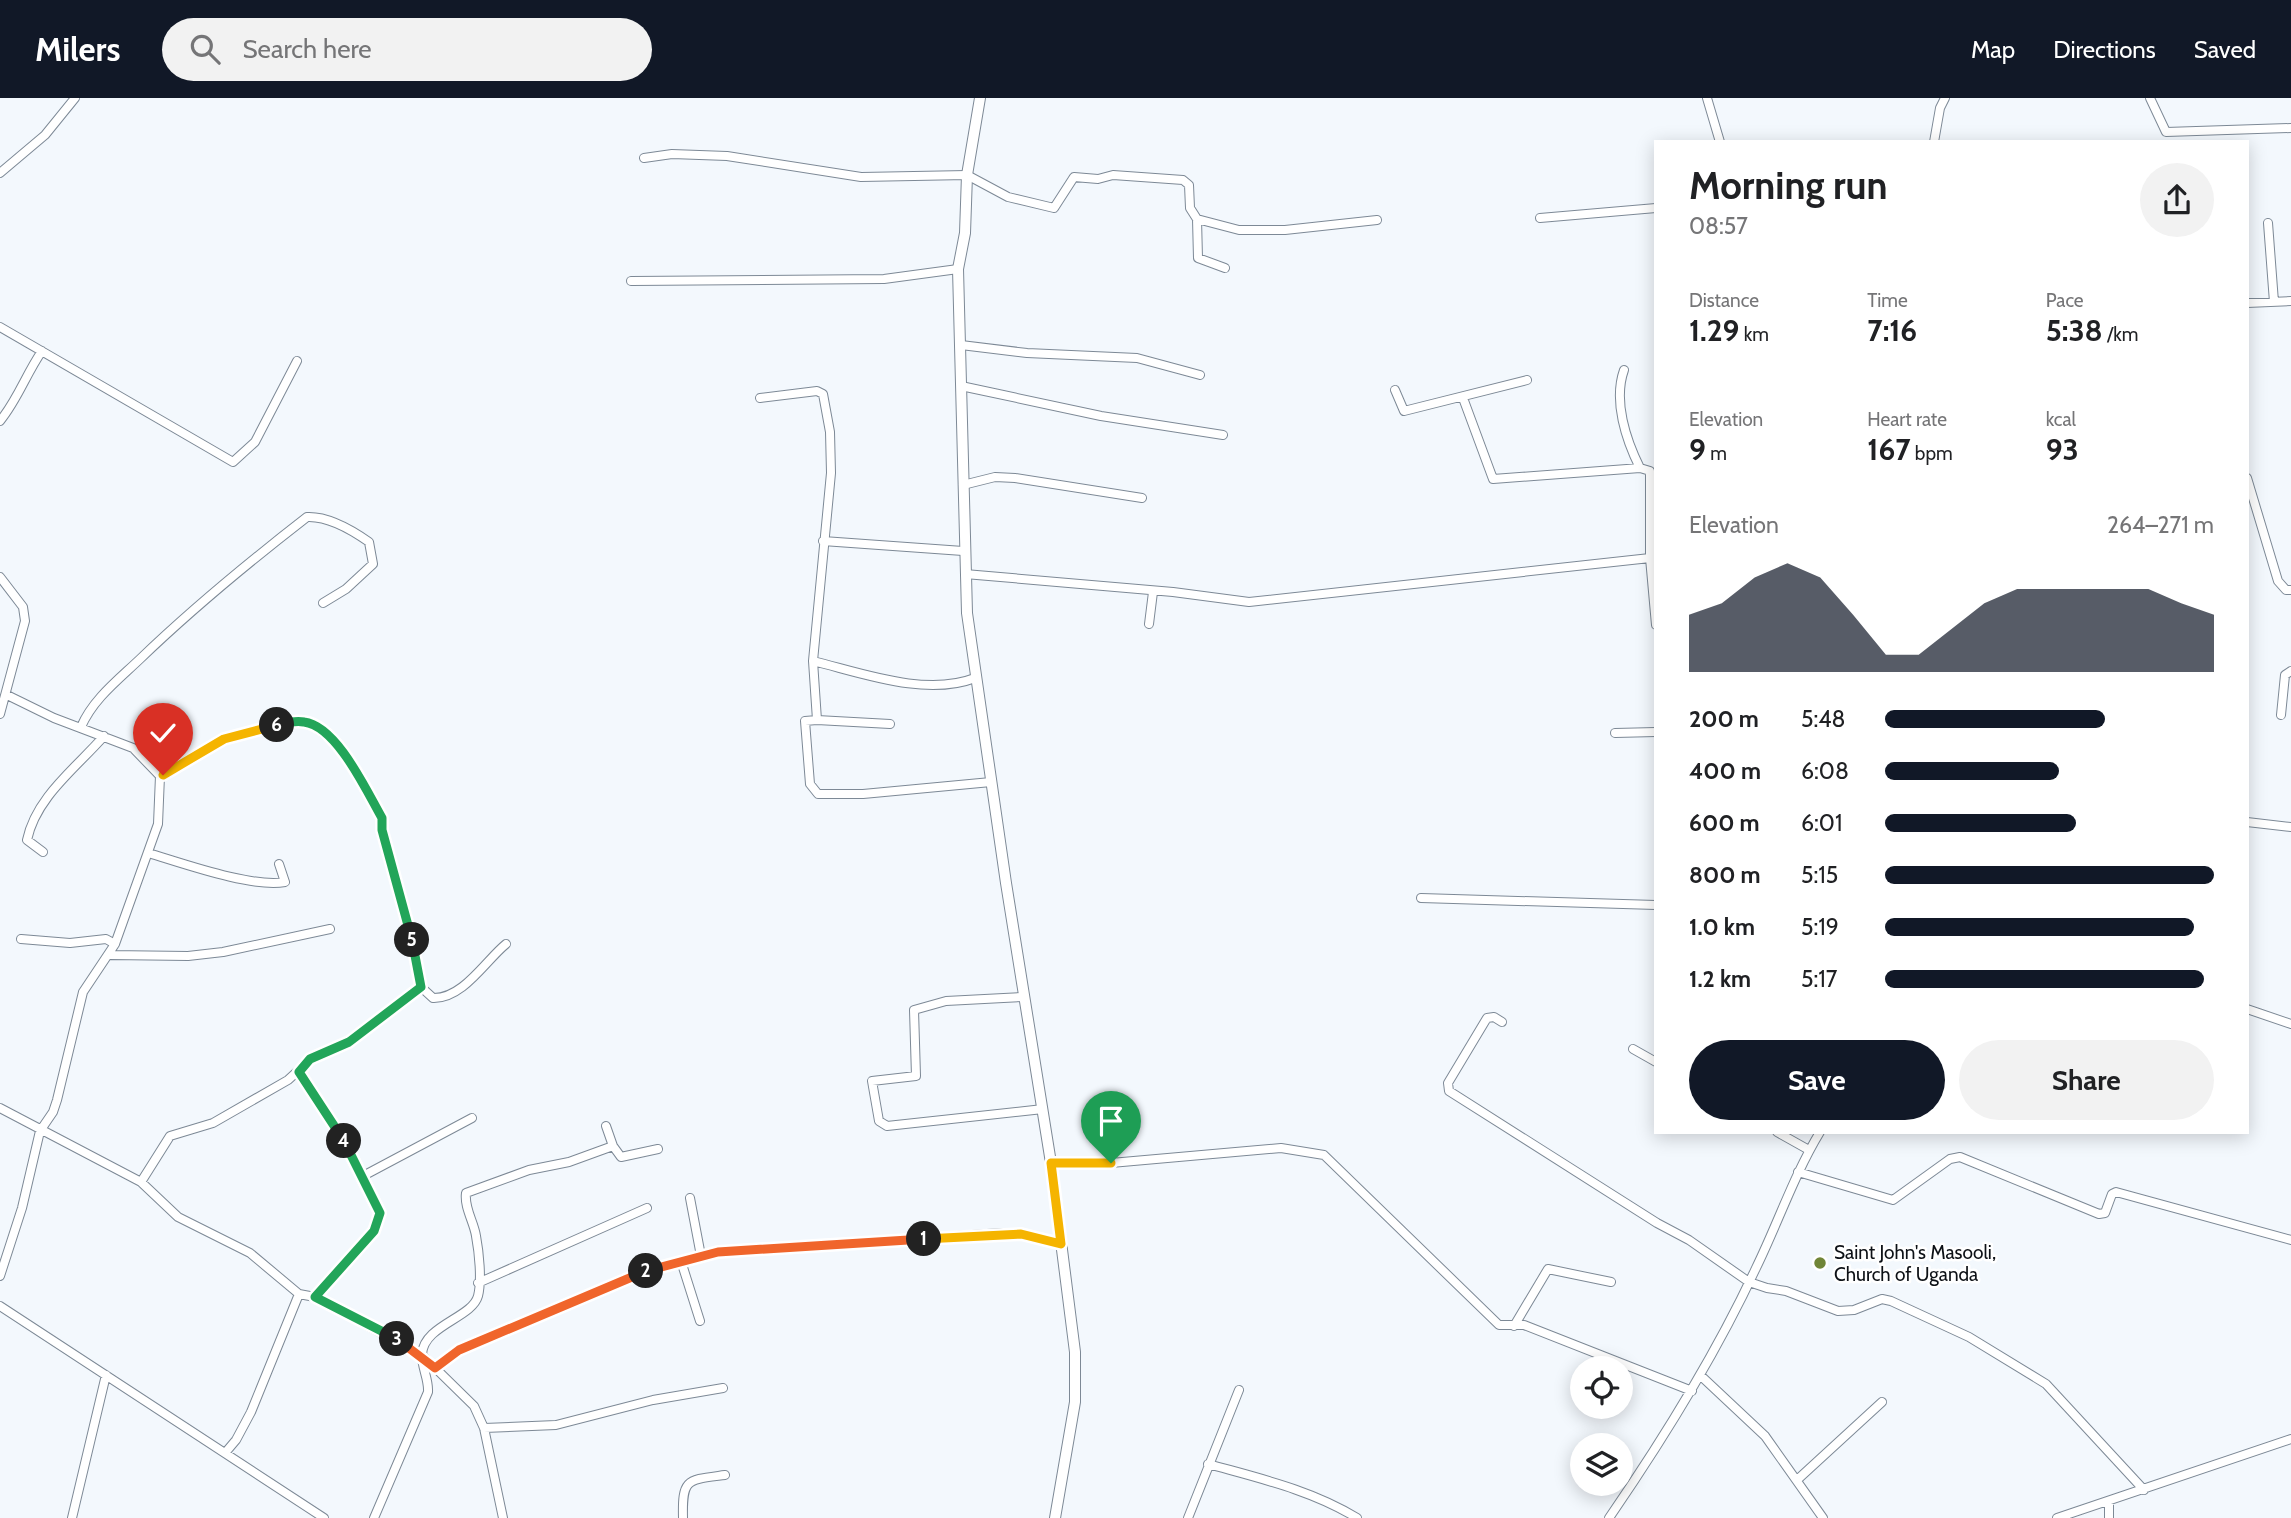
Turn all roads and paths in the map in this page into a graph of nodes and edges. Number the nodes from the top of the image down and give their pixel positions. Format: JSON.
{"nodes":[{"id":1,"x":75,"y":98,"type":"edge"},
{"id":2,"x":980,"y":98,"type":"edge"},
{"id":3,"x":1707,"y":98,"type":"edge"},
{"id":4,"x":1938,"y":98,"type":"edge"},
{"id":5,"x":1945,"y":98,"type":"edge"},
{"id":6,"x":2150,"y":98,"type":"edge"},
{"id":7,"x":1940,"y":108,"type":"junction"},
{"id":8,"x":2291,"y":128,"type":"edge"},
{"id":9,"x":1719,"y":140,"type":"edge"},
{"id":10,"x":1934,"y":140,"type":"edge"},
{"id":11,"x":644,"y":159,"type":"dead end"},
{"id":12,"x":0,"y":173,"type":"edge"},
{"id":13,"x":967,"y":175,"type":"junction"},
{"id":14,"x":1654,"y":208,"type":"edge"},
{"id":15,"x":1540,"y":218,"type":"dead end"},
{"id":16,"x":1197,"y":219,"type":"junction"},
{"id":17,"x":1377,"y":220,"type":"dead end"},
{"id":18,"x":2268,"y":223,"type":"dead end"},
{"id":19,"x":1225,"y":268,"type":"dead end"},
{"id":20,"x":958,"y":269,"type":"junction"},
{"id":21,"x":631,"y":281,"type":"dead end"},
{"id":22,"x":2291,"y":301,"type":"edge"},
{"id":23,"x":2274,"y":302,"type":"junction"},
{"id":24,"x":2249,"y":303,"type":"edge"},
{"id":25,"x":0,"y":327,"type":"edge"},
{"id":26,"x":961,"y":345,"type":"junction"},
{"id":27,"x":42,"y":351,"type":"junction"},
{"id":28,"x":297,"y":361,"type":"dead end"},
{"id":29,"x":1624,"y":370,"type":"dead end"},
{"id":30,"x":1200,"y":375,"type":"dead end"},
{"id":31,"x":1527,"y":380,"type":"dead end"},
{"id":32,"x":961,"y":386,"type":"junction"},
{"id":33,"x":1395,"y":390,"type":"dead end"},
{"id":34,"x":760,"y":398,"type":"dead end"},
{"id":35,"x":1463,"y":398,"type":"junction"},
{"id":36,"x":0,"y":421,"type":"edge"},
{"id":37,"x":1223,"y":435,"type":"dead end"},
{"id":38,"x":1640,"y":468,"type":"junction"},
{"id":39,"x":963,"y":485,"type":"junction"},
{"id":40,"x":2249,"y":485,"type":"edge"},
{"id":41,"x":1142,"y":498,"type":"dead end"},
{"id":42,"x":823,"y":541,"type":"junction"},
{"id":43,"x":963,"y":551,"type":"junction"},
{"id":44,"x":1650,"y":558,"type":"junction"},
{"id":45,"x":965,"y":574,"type":"junction"},
{"id":46,"x":0,"y":577,"type":"edge"},
{"id":47,"x":2291,"y":590,"type":"edge"},
{"id":48,"x":1153,"y":592,"type":"junction"},
{"id":49,"x":323,"y":603,"type":"dead end"},
{"id":50,"x":1654,"y":603,"type":"edge"},
{"id":51,"x":1149,"y":624,"type":"dead end"},
{"id":52,"x":813,"y":661,"type":"junction"},
{"id":53,"x":2291,"y":671,"type":"edge"},
{"id":54,"x":975,"y":678,"type":"junction"},
{"id":55,"x":7,"y":695,"type":"junction"},
{"id":56,"x":0,"y":714,"type":"edge"},
{"id":57,"x":2281,"y":715,"type":"dead end"},
{"id":58,"x":817,"y":720,"type":"junction"},
{"id":59,"x":890,"y":723,"type":"dead end"},
{"id":60,"x":81,"y":727,"type":"junction"},
{"id":61,"x":1654,"y":732,"type":"edge"},
{"id":62,"x":1615,"y":733,"type":"dead end"},
{"id":63,"x":104,"y":736,"type":"junction"},
{"id":64,"x":160,"y":776,"type":"junction"},
{"id":65,"x":991,"y":782,"type":"junction"},
{"id":66,"x":2249,"y":822,"type":"edge"},
{"id":67,"x":2291,"y":827,"type":"edge"},
{"id":68,"x":43,"y":852,"type":"dead end"},
{"id":69,"x":148,"y":853,"type":"junction"},
{"id":70,"x":279,"y":864,"type":"dead end"},
{"id":71,"x":1421,"y":898,"type":"dead end"},
{"id":72,"x":1654,"y":905,"type":"edge"},
{"id":73,"x":330,"y":929,"type":"dead end"},
{"id":74,"x":21,"y":939,"type":"dead end"},
{"id":75,"x":115,"y":944,"type":"junction"},
{"id":76,"x":506,"y":944,"type":"dead end"},
{"id":77,"x":110,"y":955,"type":"junction"},
{"id":78,"x":421,"y":987,"type":"junction"},
{"id":79,"x":1023,"y":997,"type":"junction"},
{"id":80,"x":2249,"y":1010,"type":"edge"},
{"id":81,"x":1502,"y":1022,"type":"dead end"},
{"id":82,"x":2291,"y":1024,"type":"edge"},
{"id":83,"x":1633,"y":1049,"type":"dead end"},
{"id":84,"x":1654,"y":1061,"type":"edge"},
{"id":85,"x":299,"y":1072,"type":"junction"},
{"id":86,"x":0,"y":1108,"type":"edge"},
{"id":87,"x":1043,"y":1109,"type":"junction"},
{"id":88,"x":472,"y":1118,"type":"dead end"},
{"id":89,"x":606,"y":1126,"type":"dead end"},
{"id":90,"x":40,"y":1130,"type":"junction"},
{"id":91,"x":1781,"y":1134,"type":"edge"},
{"id":92,"x":1819,"y":1134,"type":"edge"},
{"id":93,"x":613,"y":1146,"type":"junction"},
{"id":94,"x":658,"y":1149,"type":"dead end"},
{"id":95,"x":1809,"y":1150,"type":"junction"},
{"id":96,"x":1051,"y":1163,"type":"junction"},
{"id":97,"x":1798,"y":1171,"type":"junction"},
{"id":98,"x":363,"y":1176,"type":"junction"},
{"id":99,"x":141,"y":1182,"type":"junction"},
{"id":100,"x":690,"y":1198,"type":"dead end"},
{"id":101,"x":647,"y":1208,"type":"dead end"},
{"id":102,"x":2291,"y":1240,"type":"edge"},
{"id":103,"x":1061,"y":1244,"type":"junction"},
{"id":104,"x":701,"y":1256,"type":"junction"},
{"id":105,"x":681,"y":1261,"type":"junction"},
{"id":106,"x":0,"y":1276,"type":"edge"},
{"id":107,"x":1611,"y":1282,"type":"dead end"},
{"id":108,"x":1749,"y":1282,"type":"junction"},
{"id":109,"x":478,"y":1283,"type":"junction"},
{"id":110,"x":299,"y":1294,"type":"junction"},
{"id":111,"x":315,"y":1297,"type":"junction"},
{"id":112,"x":0,"y":1306,"type":"edge"},
{"id":113,"x":700,"y":1321,"type":"dead end"},
{"id":114,"x":1514,"y":1326,"type":"junction"},
{"id":115,"x":422,"y":1355,"type":"junction"},
{"id":116,"x":435,"y":1368,"type":"junction"},
{"id":117,"x":106,"y":1375,"type":"junction"},
{"id":118,"x":1700,"y":1375,"type":"junction"},
{"id":119,"x":723,"y":1388,"type":"dead end"},
{"id":120,"x":1239,"y":1390,"type":"dead end"},
{"id":121,"x":1692,"y":1391,"type":"junction"},
{"id":122,"x":1882,"y":1402,"type":"dead end"},
{"id":123,"x":484,"y":1428,"type":"junction"},
{"id":124,"x":2291,"y":1439,"type":"edge"},
{"id":125,"x":225,"y":1453,"type":"junction"},
{"id":126,"x":1208,"y":1464,"type":"junction"},
{"id":127,"x":725,"y":1475,"type":"dead end"},
{"id":128,"x":1797,"y":1480,"type":"junction"},
{"id":129,"x":2144,"y":1490,"type":"junction"},
{"id":130,"x":2109,"y":1501,"type":"junction"},
{"id":131,"x":72,"y":1518,"type":"edge"},
{"id":132,"x":324,"y":1518,"type":"edge"},
{"id":133,"x":374,"y":1518,"type":"edge"},
{"id":134,"x":503,"y":1518,"type":"edge"},
{"id":135,"x":683,"y":1518,"type":"edge"},
{"id":136,"x":1055,"y":1518,"type":"edge"},
{"id":137,"x":1188,"y":1518,"type":"edge"},
{"id":138,"x":1357,"y":1518,"type":"edge"},
{"id":139,"x":1609,"y":1518,"type":"edge"},
{"id":140,"x":1823,"y":1518,"type":"edge"},
{"id":141,"x":2057,"y":1518,"type":"edge"},
{"id":142,"x":2109,"y":1518,"type":"edge"}],
"edges":[{"from":1,"to":12,"type":"street"},
{"from":2,"to":13,"type":"street"},
{"from":3,"to":9,"type":"street"},
{"from":4,"to":7,"type":"street"},
{"from":5,"to":7,"type":"street"},
{"from":6,"to":8,"type":"street"},
{"from":7,"to":10,"type":"street"},
{"from":11,"to":13,"type":"street"},
{"from":13,"to":16,"type":"street"},
{"from":13,"to":20,"type":"street"},
{"from":14,"to":15,"type":"street"},
{"from":16,"to":17,"type":"street"},
{"from":16,"to":19,"type":"street"},
{"from":18,"to":23,"type":"street"},
{"from":20,"to":21,"type":"street"},
{"from":20,"to":26,"type":"street"},
{"from":22,"to":23,"type":"street"},
{"from":23,"to":24,"type":"street"},
{"from":25,"to":27,"type":"street"},
{"from":26,"to":30,"type":"street"},
{"from":26,"to":32,"type":"street"},
{"from":27,"to":28,"type":"street"},
{"from":27,"to":36,"type":"street"},
{"from":29,"to":38,"type":"street"},
{"from":31,"to":35,"type":"street"},
{"from":32,"to":37,"type":"street"},
{"from":32,"to":39,"type":"street"},
{"from":33,"to":35,"type":"street"},
{"from":34,"to":42,"type":"street"},
{"from":35,"to":38,"type":"street"},
{"from":38,"to":44,"type":"street"},
{"from":39,"to":41,"type":"street"},
{"from":39,"to":43,"type":"street"},
{"from":40,"to":47,"type":"street"},
{"from":42,"to":43,"type":"street"},
{"from":42,"to":52,"type":"street"},
{"from":43,"to":45,"type":"street"},
{"from":44,"to":48,"type":"street"},
{"from":44,"to":50,"type":"street"},
{"from":45,"to":48,"type":"street"},
{"from":45,"to":54,"type":"street"},
{"from":46,"to":55,"type":"street"},
{"from":48,"to":51,"type":"street"},
{"from":49,"to":60,"type":"street"},
{"from":52,"to":54,"type":"street"},
{"from":52,"to":58,"type":"street"},
{"from":53,"to":57,"type":"street"},
{"from":54,"to":65,"type":"street"},
{"from":55,"to":56,"type":"street"},
{"from":55,"to":60,"type":"street"},
{"from":58,"to":59,"type":"street"},
{"from":58,"to":65,"type":"street"},
{"from":60,"to":63,"type":"street"},
{"from":61,"to":62,"type":"street"},
{"from":63,"to":64,"type":"street"},
{"from":63,"to":68,"type":"street"},
{"from":64,"to":69,"type":"street"},
{"from":64,"to":78,"type":"street"},
{"from":65,"to":79,"type":"street"},
{"from":66,"to":67,"type":"street"},
{"from":69,"to":70,"type":"street"},
{"from":69,"to":75,"type":"street"},
{"from":71,"to":72,"type":"street"},
{"from":73,"to":77,"type":"street"},
{"from":74,"to":75,"type":"street"},
{"from":75,"to":77,"type":"street"},
{"from":76,"to":78,"type":"street"},
{"from":77,"to":90,"type":"street"},
{"from":78,"to":85,"type":"street"},
{"from":79,"to":87,"type":"street"},
{"from":79,"to":87,"type":"street"},
{"from":80,"to":82,"type":"street"},
{"from":81,"to":108,"type":"street"},
{"from":83,"to":84,"type":"street"},
{"from":85,"to":98,"type":"street"},
{"from":85,"to":99,"type":"street"},
{"from":86,"to":90,"type":"street"},
{"from":87,"to":96,"type":"street"},
{"from":88,"to":98,"type":"street"},
{"from":89,"to":93,"type":"street"},
{"from":90,"to":99,"type":"street"},
{"from":90,"to":106,"type":"street"},
{"from":91,"to":95,"type":"street"},
{"from":92,"to":95,"type":"street"},
{"from":93,"to":94,"type":"street"},
{"from":93,"to":109,"type":"street"},
{"from":95,"to":97,"type":"street"},
{"from":96,"to":103,"type":"street"},
{"from":96,"to":114,"type":"street"},
{"from":97,"to":102,"type":"street"},
{"from":97,"to":108,"type":"street"},
{"from":98,"to":111,"type":"street"},
{"from":99,"to":110,"type":"street"},
{"from":100,"to":104,"type":"street"},
{"from":101,"to":109,"type":"street"},
{"from":103,"to":104,"type":"street"},
{"from":103,"to":136,"type":"street"},
{"from":104,"to":105,"type":"street"},
{"from":105,"to":113,"type":"street"},
{"from":105,"to":116,"type":"street"},
{"from":107,"to":114,"type":"street"},
{"from":108,"to":118,"type":"street"},
{"from":108,"to":129,"type":"street"},
{"from":109,"to":115,"type":"street"},
{"from":110,"to":111,"type":"street"},
{"from":110,"to":125,"type":"street"},
{"from":111,"to":115,"type":"street"},
{"from":112,"to":117,"type":"street"},
{"from":114,"to":121,"type":"street"},
{"from":115,"to":116,"type":"street"},
{"from":115,"to":133,"type":"street"},
{"from":116,"to":123,"type":"street"},
{"from":117,"to":125,"type":"street"},
{"from":117,"to":131,"type":"street"},
{"from":118,"to":121,"type":"street"},
{"from":118,"to":128,"type":"street"},
{"from":119,"to":123,"type":"street"},
{"from":120,"to":126,"type":"street"},
{"from":121,"to":139,"type":"street"},
{"from":122,"to":128,"type":"street"},
{"from":123,"to":134,"type":"street"},
{"from":124,"to":129,"type":"street"},
{"from":125,"to":132,"type":"street"},
{"from":126,"to":137,"type":"street"},
{"from":126,"to":138,"type":"street"},
{"from":127,"to":135,"type":"street"},
{"from":128,"to":140,"type":"street"},
{"from":129,"to":130,"type":"street"},
{"from":130,"to":141,"type":"street"},
{"from":130,"to":142,"type":"street"}]}
